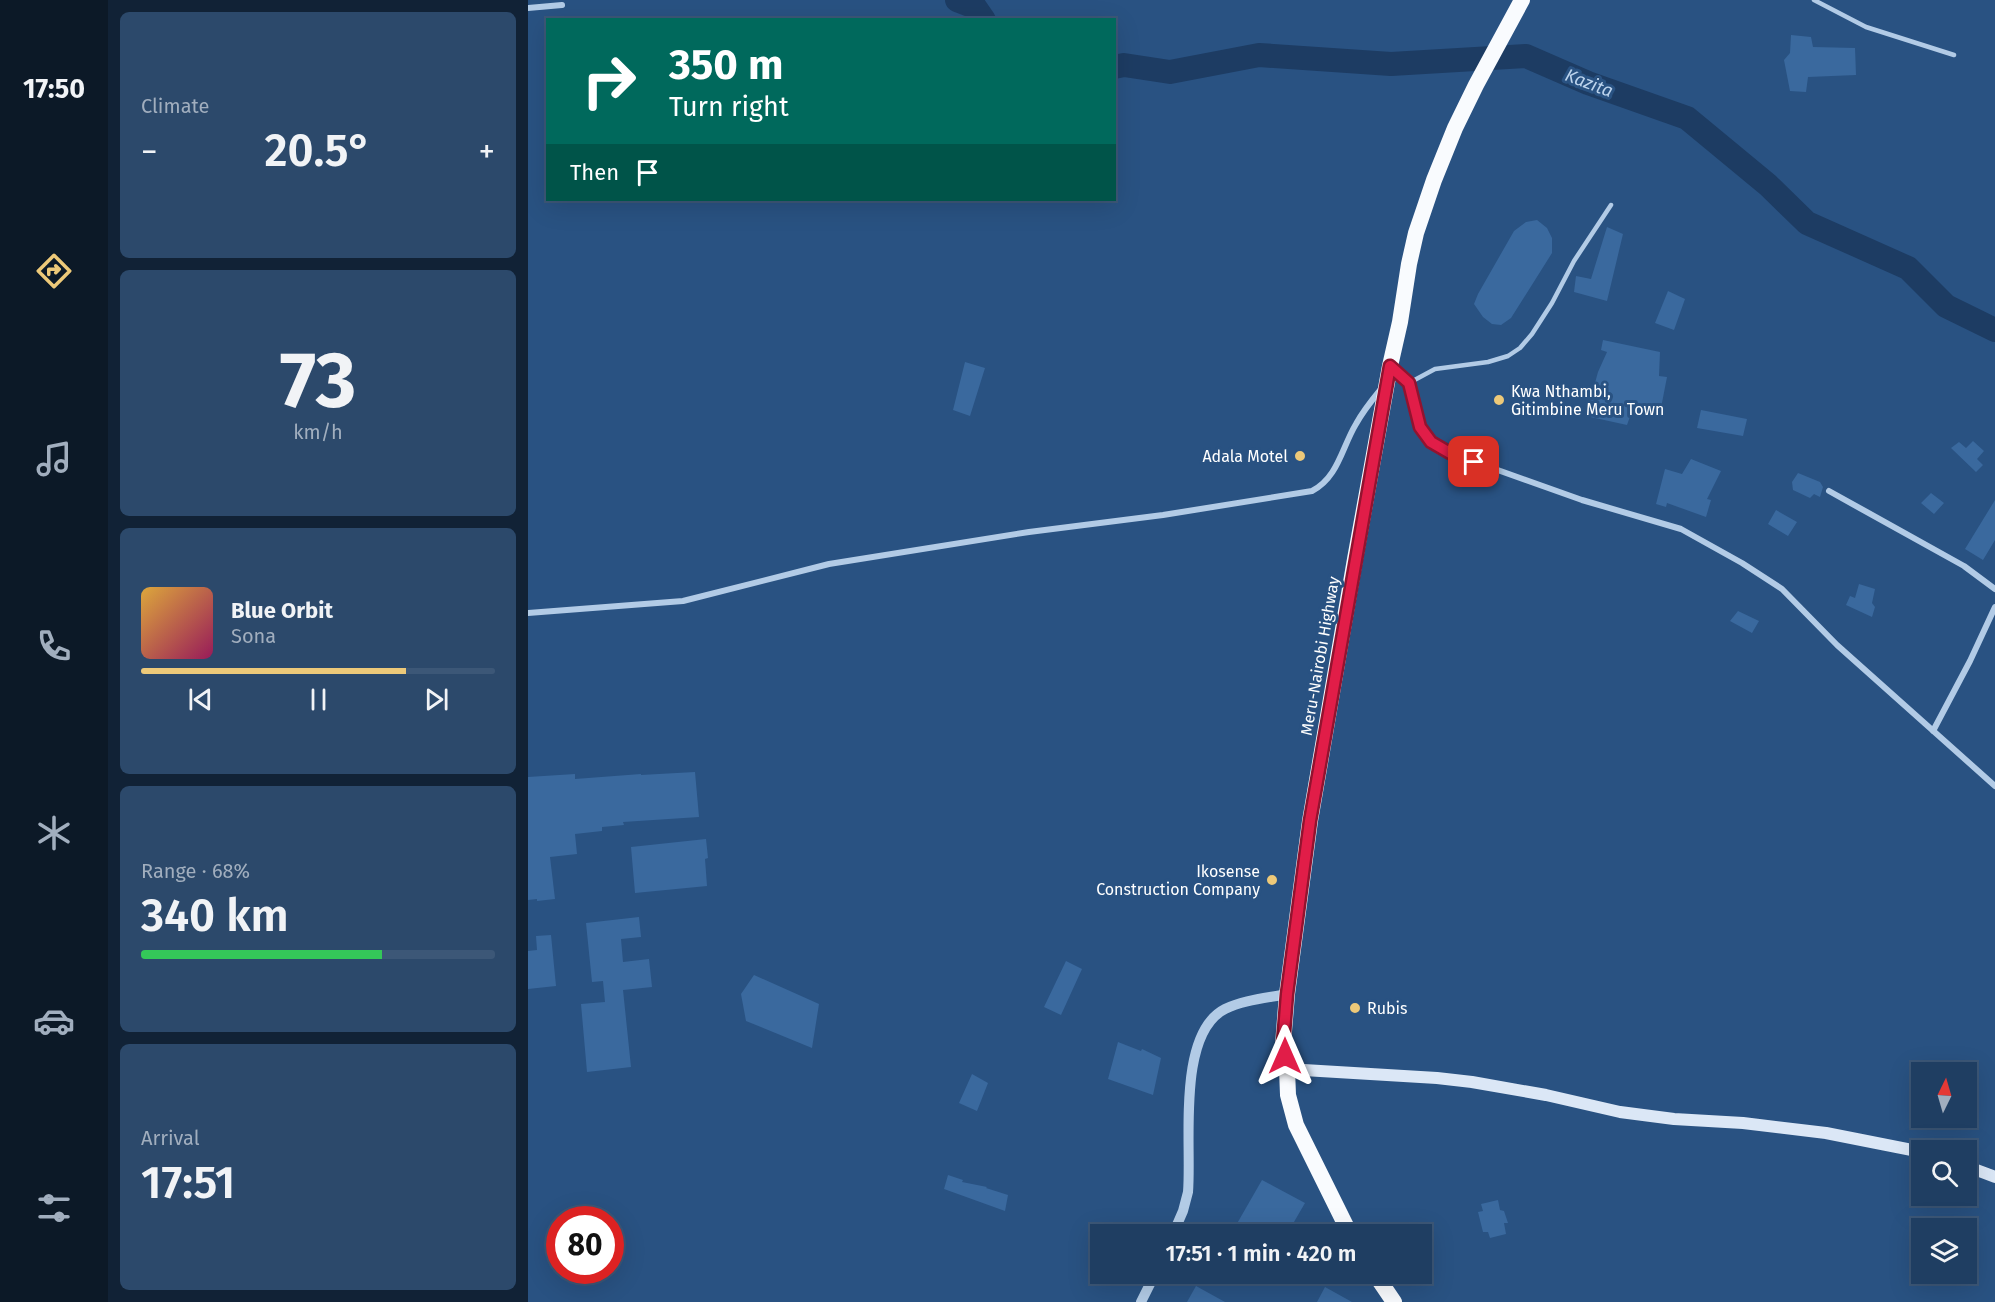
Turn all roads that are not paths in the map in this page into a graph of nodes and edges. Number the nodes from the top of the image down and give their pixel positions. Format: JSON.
{"nodes":[{"id":1,"x":1814,"y":0,"type":"edge"},
{"id":2,"x":562,"y":5,"type":"dead end"},
{"id":3,"x":1517,"y":7,"type":"edge"},
{"id":4,"x":528,"y":8,"type":"edge"},
{"id":5,"x":1954,"y":55,"type":"dead end"},
{"id":6,"x":1611,"y":205,"type":"dead end"},
{"id":7,"x":1389,"y":374,"type":"junction"},
{"id":8,"x":1409,"y":383,"type":"junction"},
{"id":9,"x":1829,"y":490,"type":"dead end"},
{"id":10,"x":1995,"y":589,"type":"edge"},
{"id":11,"x":1995,"y":607,"type":"edge"},
{"id":12,"x":528,"y":613,"type":"edge"},
{"id":13,"x":1933,"y":731,"type":"junction"},
{"id":14,"x":1995,"y":786,"type":"edge"},
{"id":15,"x":1287,"y":994,"type":"junction"},
{"id":16,"x":1287,"y":1069,"type":"junction"},
{"id":17,"x":1911,"y":1150,"type":"edge"},
{"id":18,"x":1977,"y":1170,"type":"edge"},
{"id":19,"x":1995,"y":1177,"type":"edge"},
{"id":20,"x":1177,"y":1224,"type":"edge"},
{"id":21,"x":1345,"y":1224,"type":"edge"},
{"id":22,"x":1150,"y":1284,"type":"edge"},
{"id":23,"x":1382,"y":1284,"type":"edge"},
{"id":24,"x":1141,"y":1302,"type":"edge"},
{"id":25,"x":1394,"y":1302,"type":"edge"}],
"edges":[{"from":1,"to":5,"type":"lane"},
{"from":2,"to":4,"type":"street"},
{"from":3,"to":7,"type":"highway","name":"Meru-Nairobi Highway"},
{"from":6,"to":8,"type":"lane"},
{"from":7,"to":8,"type":"street"},
{"from":7,"to":12,"type":"street"},
{"from":7,"to":15,"type":"highway","name":"Meru-Nairobi Highway"},
{"from":8,"to":13,"type":"street"},
{"from":9,"to":10,"type":"street"},
{"from":11,"to":13,"type":"street"},
{"from":13,"to":14,"type":"street"},
{"from":15,"to":16,"type":"highway","name":"Meru-Nairobi Highway"},
{"from":15,"to":20,"type":"street"},
{"from":16,"to":17,"type":"main road"},
{"from":16,"to":21,"type":"highway","name":"Meru-Nairobi Highway"},
{"from":18,"to":19,"type":"main road"},
{"from":22,"to":24,"type":"street"},
{"from":23,"to":25,"type":"highway"}]}
